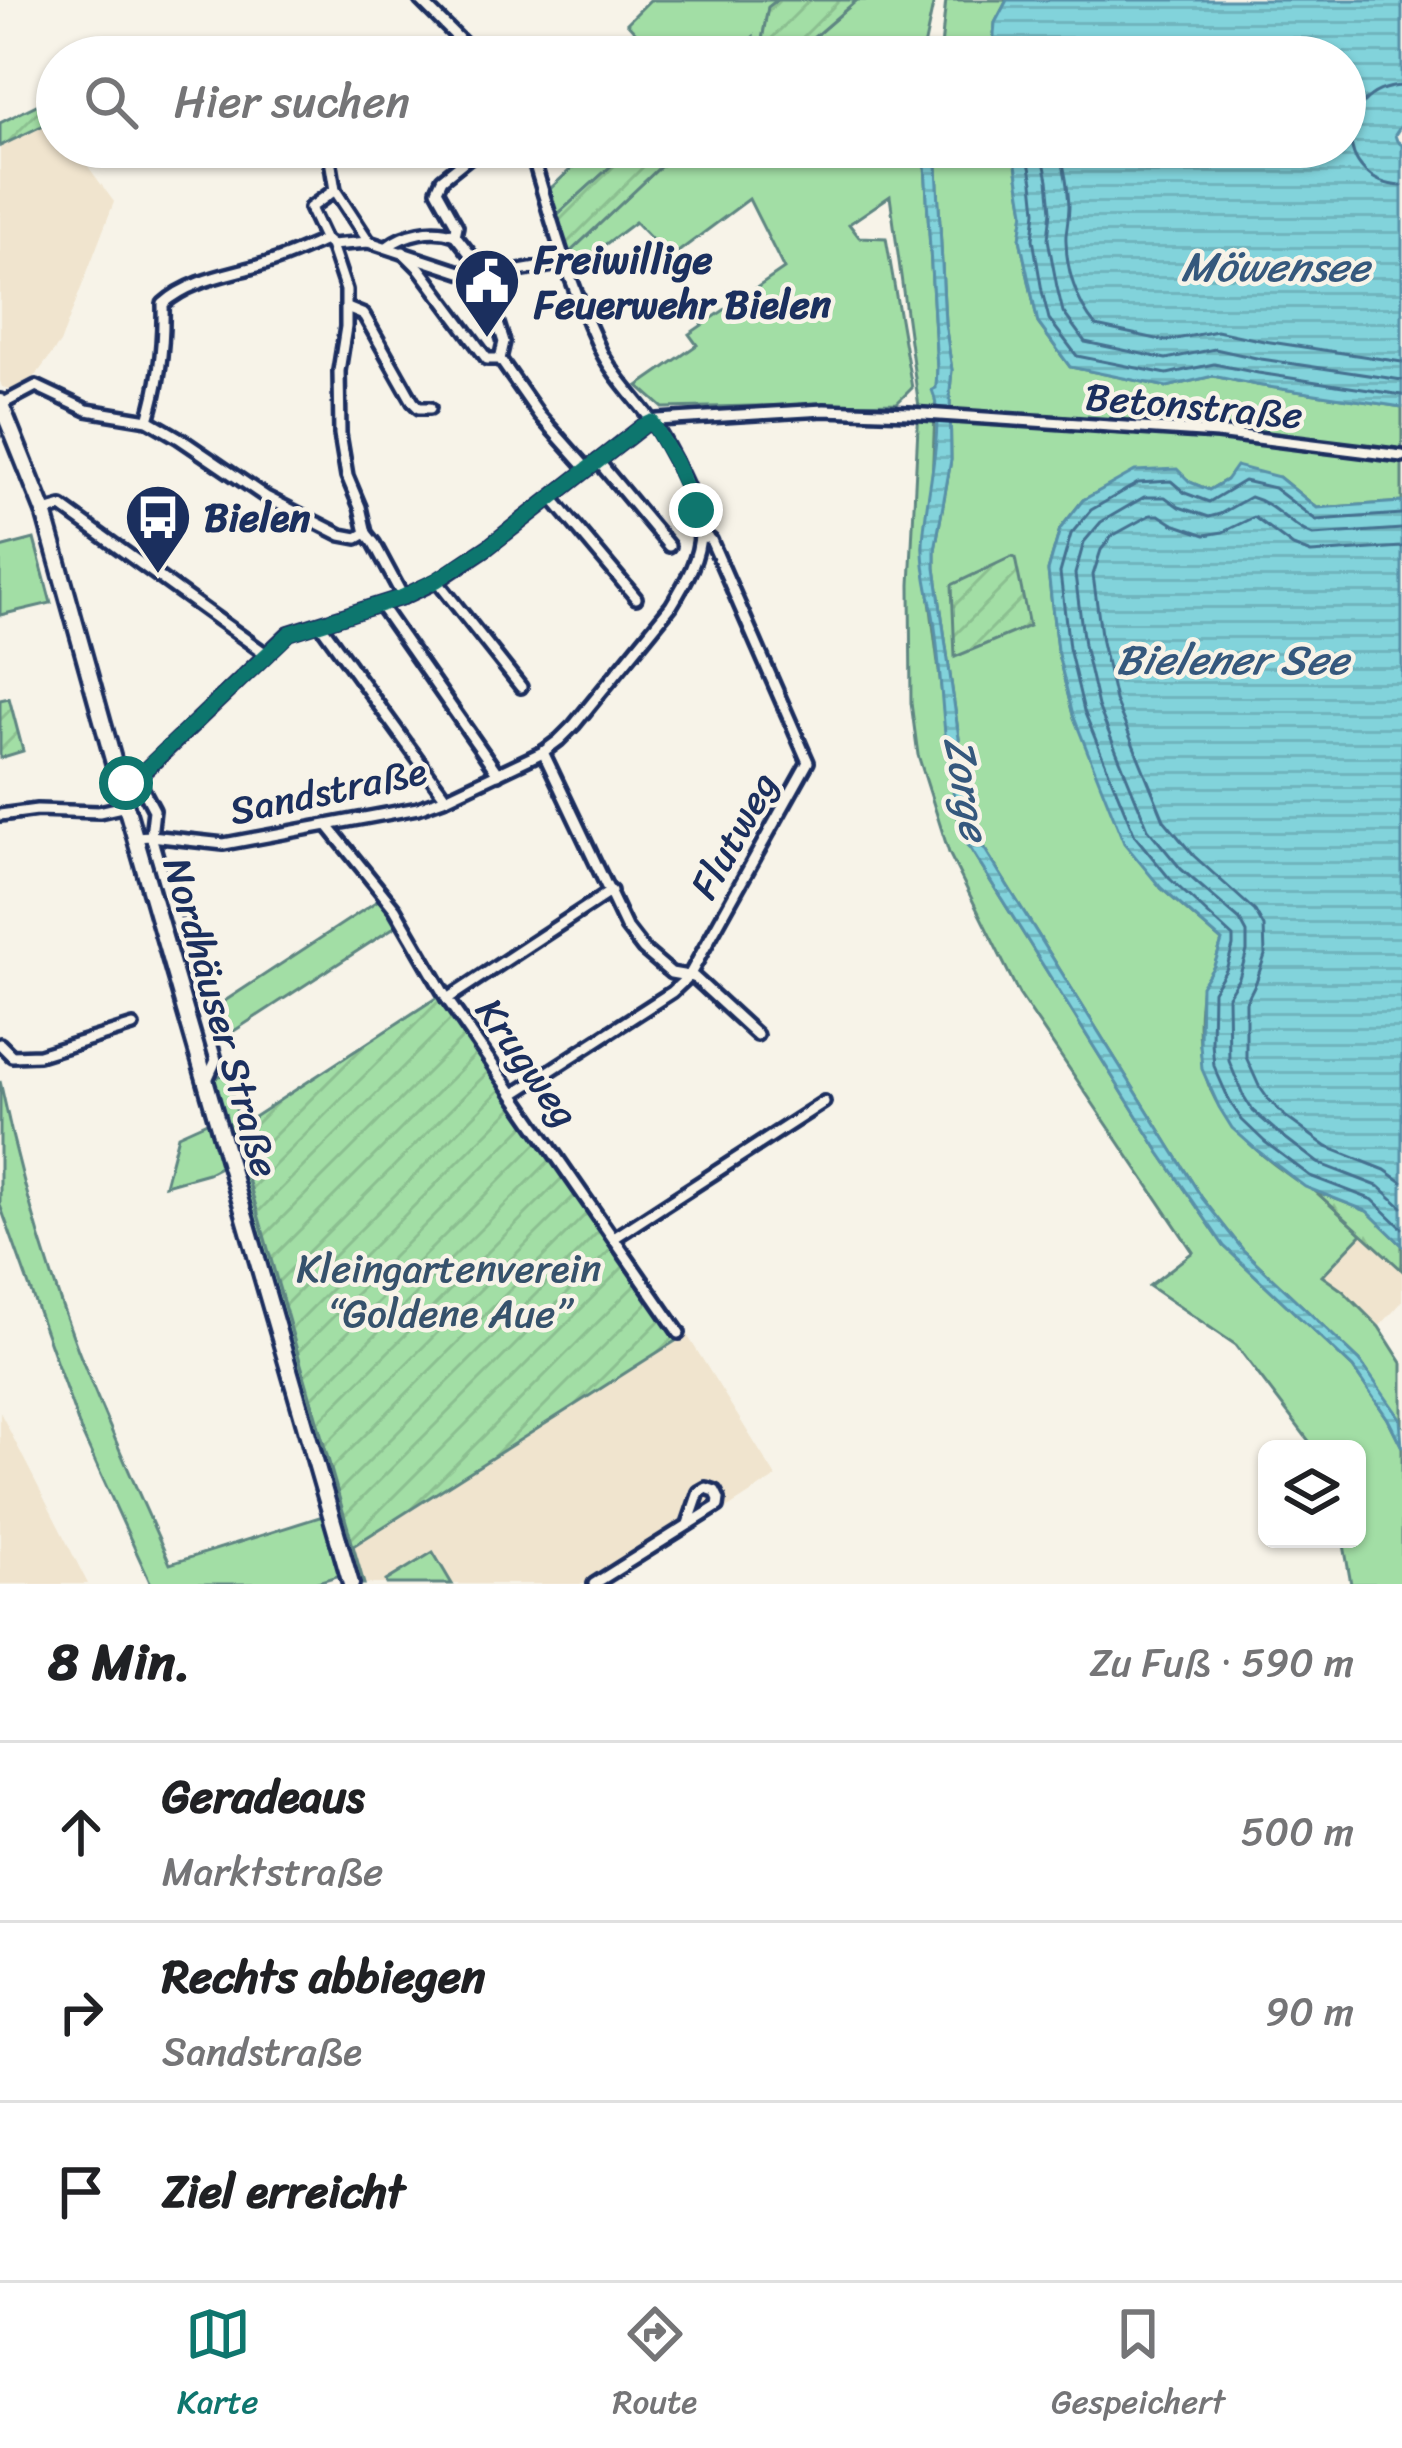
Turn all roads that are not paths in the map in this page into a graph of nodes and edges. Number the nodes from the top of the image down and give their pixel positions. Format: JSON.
{"nodes":[{"id":1,"x":420,"y":0,"type":"edge"},
{"id":2,"x":455,"y":36,"type":"edge"},
{"id":3,"x":331,"y":168,"type":"edge"},
{"id":4,"x":456,"y":168,"type":"edge"},
{"id":5,"x":537,"y":168,"type":"edge"},
{"id":6,"x":335,"y":190,"type":"junction"},
{"id":7,"x":454,"y":235,"type":"junction"},
{"id":8,"x":369,"y":242,"type":"junction"},
{"id":9,"x":328,"y":243,"type":"junction"},
{"id":10,"x":387,"y":248,"type":"junction"},
{"id":11,"x":403,"y":253,"type":"junction"},
{"id":12,"x":566,"y":263,"type":"junction"},
{"id":13,"x":483,"y":277,"type":"junction"},
{"id":14,"x":346,"y":308,"type":"junction"},
{"id":15,"x":500,"y":359,"type":"junction"},
{"id":16,"x":0,"y":403,"type":"edge"},
{"id":17,"x":430,"y":408,"type":"dead end"},
{"id":18,"x":148,"y":420,"type":"junction"},
{"id":19,"x":652,"y":422,"type":"junction"},
{"id":20,"x":1402,"y":456,"type":"edge"},
{"id":21,"x":598,"y":461,"type":"junction"},
{"id":22,"x":586,"y":470,"type":"junction"},
{"id":23,"x":552,"y":498,"type":"junction"},
{"id":24,"x":44,"y":512,"type":"junction"},
{"id":25,"x":366,"y":533,"type":"junction"},
{"id":26,"x":700,"y":533,"type":"junction"},
{"id":27,"x":669,"y":545,"type":"dead end"},
{"id":28,"x":437,"y":580,"type":"junction"},
{"id":29,"x":403,"y":597,"type":"junction"},
{"id":30,"x":636,"y":598,"type":"dead end"},
{"id":31,"x":380,"y":605,"type":"junction"},
{"id":32,"x":320,"y":624,"type":"junction"},
{"id":33,"x":266,"y":654,"type":"junction"},
{"id":34,"x":520,"y":687,"type":"dead end"},
{"id":35,"x":543,"y":752,"type":"junction"},
{"id":36,"x":498,"y":774,"type":"junction"},
{"id":37,"x":136,"y":778,"type":"junction"},
{"id":38,"x":119,"y":785,"type":"junction"},
{"id":39,"x":446,"y":798,"type":"junction"},
{"id":40,"x":126,"y":806,"type":"junction"},
{"id":41,"x":0,"y":814,"type":"edge"},
{"id":42,"x":328,"y":826,"type":"junction"},
{"id":43,"x":143,"y":837,"type":"junction"},
{"id":44,"x":611,"y":891,"type":"junction"},
{"id":45,"x":689,"y":976,"type":"junction"},
{"id":46,"x":447,"y":999,"type":"junction"},
{"id":47,"x":133,"y":1026,"type":"dead end"},
{"id":48,"x":757,"y":1035,"type":"dead end"},
{"id":49,"x":0,"y":1044,"type":"edge"},
{"id":50,"x":514,"y":1094,"type":"junction"},
{"id":51,"x":824,"y":1102,"type":"dead end"},
{"id":52,"x":614,"y":1238,"type":"junction"},
{"id":53,"x":679,"y":1333,"type":"dead end"},
{"id":54,"x":688,"y":1524,"type":"dead end"},
{"id":55,"x":351,"y":1584,"type":"edge"},
{"id":56,"x":594,"y":1584,"type":"edge"}],
"edges":[{"from":1,"to":2,"type":"street"},
{"from":3,"to":6,"type":"street"},
{"from":4,"to":7,"type":"street"},
{"from":5,"to":12,"type":"street"},
{"from":6,"to":8,"type":"street"},
{"from":6,"to":9,"type":"street"},
{"from":7,"to":10,"type":"street"},
{"from":7,"to":13,"type":"street"},
{"from":8,"to":9,"type":"street"},
{"from":8,"to":10,"type":"street"},
{"from":9,"to":14,"type":"street"},
{"from":9,"to":18,"type":"street"},
{"from":10,"to":11,"type":"street"},
{"from":11,"to":13,"type":"street"},
{"from":11,"to":15,"type":"street"},
{"from":12,"to":13,"type":"street"},
{"from":12,"to":19,"type":"street"},
{"from":13,"to":15,"type":"street"},
{"from":14,"to":17,"type":"street"},
{"from":14,"to":25,"type":"street"},
{"from":15,"to":22,"type":"street"},
{"from":16,"to":18,"type":"street"},
{"from":16,"to":24,"type":"main road","name":"Nordhäuser Straße"},
{"from":18,"to":25,"type":"street"},
{"from":19,"to":20,"type":"street","name":"Betonstraße"},
{"from":19,"to":21,"type":"street"},
{"from":19,"to":26,"type":"street"},
{"from":21,"to":22,"type":"street"},
{"from":21,"to":27,"type":"street"},
{"from":22,"to":23,"type":"street"},
{"from":23,"to":28,"type":"street"},
{"from":23,"to":30,"type":"street"},
{"from":24,"to":33,"type":"street"},
{"from":24,"to":38,"type":"main road","name":"Nordhäuser Straße"},
{"from":25,"to":29,"type":"street"},
{"from":26,"to":35,"type":"street","name":"Sandstraße"},
{"from":26,"to":45,"type":"street","name":"Flutweg"},
{"from":28,"to":29,"type":"street"},
{"from":28,"to":34,"type":"street"},
{"from":29,"to":31,"type":"street"},
{"from":31,"to":32,"type":"street"},
{"from":31,"to":36,"type":"street"},
{"from":32,"to":33,"type":"street"},
{"from":32,"to":39,"type":"street"},
{"from":33,"to":37,"type":"street"},
{"from":35,"to":36,"type":"street","name":"Sandstraße"},
{"from":35,"to":44,"type":"street"},
{"from":36,"to":39,"type":"street","name":"Sandstraße"},
{"from":37,"to":38,"type":"street"},
{"from":37,"to":43,"type":"street"},
{"from":38,"to":40,"type":"main road","name":"Nordhäuser Straße"},
{"from":39,"to":42,"type":"street","name":"Sandstraße"},
{"from":40,"to":41,"type":"street"},
{"from":40,"to":43,"type":"main road","name":"Nordhäuser Straße"},
{"from":42,"to":43,"type":"street","name":"Sandstraße"},
{"from":42,"to":46,"type":"street","name":"Krugweg"},
{"from":43,"to":55,"type":"main road","name":"Nordhäuser Straße"},
{"from":44,"to":45,"type":"street"},
{"from":44,"to":46,"type":"street"},
{"from":45,"to":48,"type":"street"},
{"from":45,"to":50,"type":"street","name":"Flutweg"},
{"from":46,"to":50,"type":"street","name":"Krugweg"},
{"from":47,"to":49,"type":"street"},
{"from":50,"to":52,"type":"street","name":"Krugweg"},
{"from":51,"to":52,"type":"street"},
{"from":52,"to":53,"type":"street","name":"Krugweg"},
{"from":54,"to":56,"type":"street"}]}
